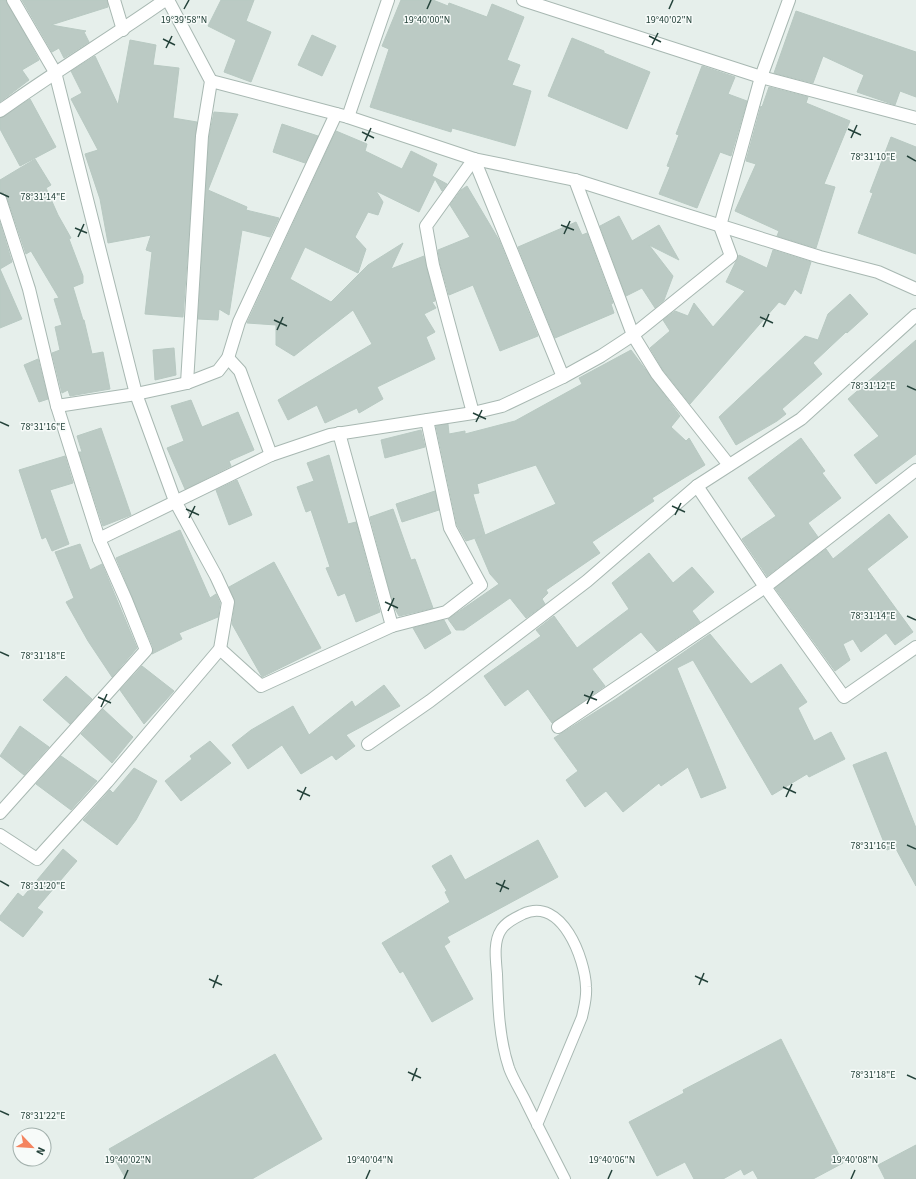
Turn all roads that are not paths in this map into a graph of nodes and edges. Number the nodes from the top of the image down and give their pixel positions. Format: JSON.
{"nodes":[{"id":1,"x":13,"y":0,"type":"edge"},
{"id":2,"x":114,"y":0,"type":"edge"},
{"id":3,"x":167,"y":0,"type":"edge"},
{"id":4,"x":388,"y":0,"type":"edge"},
{"id":5,"x":522,"y":0,"type":"edge"},
{"id":6,"x":789,"y":0,"type":"edge"},
{"id":7,"x":123,"y":30,"type":"junction"},
{"id":8,"x":55,"y":72,"type":"junction"},
{"id":9,"x":761,"y":77,"type":"junction"},
{"id":10,"x":210,"y":81,"type":"junction"},
{"id":11,"x":0,"y":111,"type":"edge"},
{"id":12,"x":336,"y":114,"type":"junction"},
{"id":13,"x":348,"y":117,"type":"junction"},
{"id":14,"x":916,"y":118,"type":"edge"},
{"id":15,"x":474,"y":159,"type":"junction"},
{"id":16,"x":575,"y":180,"type":"junction"},
{"id":17,"x":0,"y":199,"type":"edge"},
{"id":18,"x":720,"y":226,"type":"junction"},
{"id":19,"x":916,"y":290,"type":"edge"},
{"id":20,"x":916,"y":315,"type":"edge"},
{"id":21,"x":633,"y":335,"type":"junction"},
{"id":22,"x":228,"y":358,"type":"junction"},
{"id":23,"x":563,"y":377,"type":"junction"},
{"id":24,"x":187,"y":383,"type":"junction"},
{"id":25,"x":136,"y":394,"type":"junction"},
{"id":26,"x":57,"y":406,"type":"junction"},
{"id":27,"x":473,"y":412,"type":"junction"},
{"id":28,"x":427,"y":420,"type":"junction"},
{"id":29,"x":339,"y":433,"type":"junction"},
{"id":30,"x":271,"y":455,"type":"junction"},
{"id":31,"x":729,"y":465,"type":"junction"},
{"id":32,"x":916,"y":470,"type":"edge"},
{"id":33,"x":697,"y":486,"type":"junction"},
{"id":34,"x":176,"y":502,"type":"junction"},
{"id":35,"x":99,"y":540,"type":"junction"},
{"id":36,"x":765,"y":587,"type":"junction"},
{"id":37,"x":392,"y":626,"type":"junction"},
{"id":38,"x":916,"y":647,"type":"edge"},
{"id":39,"x":220,"y":649,"type":"junction"},
{"id":40,"x":558,"y":727,"type":"dead end"},
{"id":41,"x":368,"y":744,"type":"dead end"},
{"id":42,"x":0,"y":813,"type":"edge"},
{"id":43,"x":0,"y":835,"type":"edge"},
{"id":44,"x":537,"y":1125,"type":"junction"},
{"id":45,"x":565,"y":1179,"type":"edge"}],
"edges":[{"from":1,"to":8,"type":"street"},
{"from":2,"to":7,"type":"street"},
{"from":3,"to":7,"type":"street"},
{"from":3,"to":10,"type":"street"},
{"from":4,"to":13,"type":"street"},
{"from":5,"to":9,"type":"street"},
{"from":6,"to":9,"type":"street"},
{"from":7,"to":8,"type":"street"},
{"from":8,"to":11,"type":"street"},
{"from":8,"to":25,"type":"street"},
{"from":9,"to":14,"type":"street"},
{"from":9,"to":18,"type":"street"},
{"from":10,"to":12,"type":"street"},
{"from":10,"to":24,"type":"street"},
{"from":12,"to":13,"type":"street"},
{"from":12,"to":22,"type":"street"},
{"from":13,"to":15,"type":"street"},
{"from":15,"to":16,"type":"street"},
{"from":15,"to":23,"type":"street"},
{"from":15,"to":27,"type":"street"},
{"from":16,"to":18,"type":"street"},
{"from":16,"to":21,"type":"street"},
{"from":17,"to":26,"type":"street"},
{"from":18,"to":19,"type":"street"},
{"from":18,"to":21,"type":"street"},
{"from":20,"to":31,"type":"street"},
{"from":21,"to":23,"type":"street"},
{"from":21,"to":31,"type":"street"},
{"from":22,"to":24,"type":"street"},
{"from":22,"to":30,"type":"street"},
{"from":23,"to":27,"type":"street"},
{"from":24,"to":25,"type":"street"},
{"from":25,"to":26,"type":"street"},
{"from":25,"to":34,"type":"street"},
{"from":26,"to":35,"type":"street"},
{"from":27,"to":28,"type":"street"},
{"from":28,"to":29,"type":"street"},
{"from":28,"to":37,"type":"street"},
{"from":29,"to":30,"type":"street"},
{"from":29,"to":37,"type":"street"},
{"from":30,"to":34,"type":"street"},
{"from":31,"to":33,"type":"street"},
{"from":32,"to":36,"type":"street"},
{"from":33,"to":36,"type":"street"},
{"from":33,"to":41,"type":"street"},
{"from":34,"to":35,"type":"street"},
{"from":34,"to":39,"type":"street"},
{"from":35,"to":42,"type":"street"},
{"from":36,"to":38,"type":"street"},
{"from":36,"to":40,"type":"street"},
{"from":37,"to":39,"type":"street"},
{"from":39,"to":43,"type":"street"},
{"from":44,"to":44,"type":"lane"},
{"from":44,"to":45,"type":"lane"}]}
